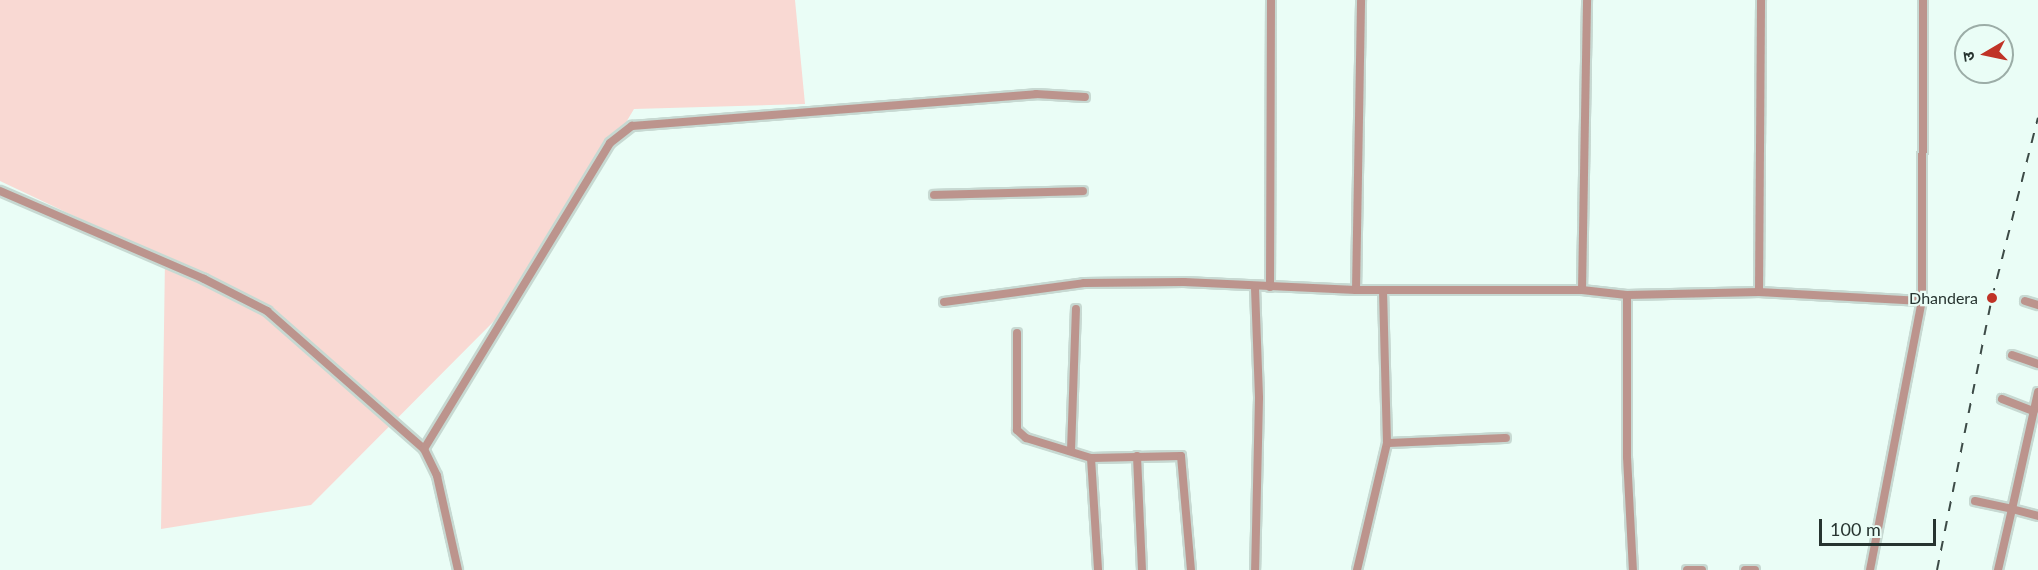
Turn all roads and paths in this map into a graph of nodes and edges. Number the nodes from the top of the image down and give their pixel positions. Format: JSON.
{"nodes":[{"id":1,"x":1271,"y":0,"type":"edge"},
{"id":2,"x":1361,"y":0,"type":"edge"},
{"id":3,"x":1587,"y":0,"type":"edge"},
{"id":4,"x":1761,"y":0,"type":"edge"},
{"id":5,"x":1923,"y":0,"type":"edge"},
{"id":6,"x":1085,"y":97,"type":"dead end"},
{"id":7,"x":0,"y":191,"type":"edge"},
{"id":8,"x":1083,"y":191,"type":"dead end"},
{"id":9,"x":934,"y":195,"type":"dead end"},
{"id":10,"x":1255,"y":288,"type":"junction"},
{"id":11,"x":1270,"y":288,"type":"junction"},
{"id":12,"x":1582,"y":290,"type":"junction"},
{"id":13,"x":1356,"y":291,"type":"junction"},
{"id":14,"x":1383,"y":291,"type":"junction"},
{"id":15,"x":1759,"y":292,"type":"junction"},
{"id":16,"x":1628,"y":295,"type":"junction"},
{"id":17,"x":1922,"y":301,"type":"junction"},
{"id":18,"x":2025,"y":301,"type":"dead end"},
{"id":19,"x":944,"y":302,"type":"dead end"},
{"id":20,"x":2038,"y":305,"type":"edge"},
{"id":21,"x":1076,"y":309,"type":"dead end"},
{"id":22,"x":1017,"y":333,"type":"dead end"},
{"id":23,"x":2012,"y":355,"type":"dead end"},
{"id":24,"x":2038,"y":363,"type":"edge"},
{"id":25,"x":2038,"y":392,"type":"edge"},
{"id":26,"x":2002,"y":399,"type":"dead end"},
{"id":27,"x":2035,"y":413,"type":"edge"},
{"id":28,"x":1506,"y":438,"type":"dead end"},
{"id":29,"x":1387,"y":443,"type":"junction"},
{"id":30,"x":424,"y":449,"type":"junction"},
{"id":31,"x":1071,"y":451,"type":"junction"},
{"id":32,"x":1137,"y":456,"type":"junction"},
{"id":33,"x":1090,"y":458,"type":"junction"},
{"id":34,"x":1975,"y":501,"type":"dead end"},
{"id":35,"x":2013,"y":509,"type":"junction"},
{"id":36,"x":2038,"y":516,"type":"edge"},
{"id":37,"x":458,"y":570,"type":"edge"},
{"id":38,"x":1098,"y":570,"type":"edge"},
{"id":39,"x":1142,"y":570,"type":"edge"},
{"id":40,"x":1191,"y":570,"type":"edge"},
{"id":41,"x":1255,"y":570,"type":"edge"},
{"id":42,"x":1357,"y":570,"type":"edge"},
{"id":43,"x":1633,"y":570,"type":"edge"},
{"id":44,"x":1688,"y":570,"type":"edge"},
{"id":45,"x":1702,"y":570,"type":"edge"},
{"id":46,"x":1745,"y":570,"type":"edge"},
{"id":47,"x":1755,"y":570,"type":"edge"},
{"id":48,"x":1870,"y":570,"type":"edge"},
{"id":49,"x":1998,"y":570,"type":"edge"}],
"edges":[{"from":1,"to":11,"type":"street"},
{"from":2,"to":13,"type":"street"},
{"from":3,"to":12,"type":"street"},
{"from":4,"to":15,"type":"street"},
{"from":5,"to":17,"type":"street"},
{"from":6,"to":30,"type":"street"},
{"from":7,"to":30,"type":"street"},
{"from":8,"to":9,"type":"street"},
{"from":10,"to":11,"type":"street"},
{"from":10,"to":19,"type":"street"},
{"from":10,"to":41,"type":"street"},
{"from":11,"to":13,"type":"street"},
{"from":12,"to":14,"type":"street"},
{"from":12,"to":16,"type":"street"},
{"from":13,"to":14,"type":"street"},
{"from":14,"to":29,"type":"street"},
{"from":15,"to":16,"type":"street"},
{"from":15,"to":17,"type":"street"},
{"from":16,"to":43,"type":"street"},
{"from":17,"to":48,"type":"street"},
{"from":18,"to":20,"type":"street"},
{"from":21,"to":31,"type":"street"},
{"from":22,"to":31,"type":"street"},
{"from":23,"to":24,"type":"street"},
{"from":25,"to":27,"type":"street"},
{"from":26,"to":27,"type":"street"},
{"from":27,"to":35,"type":"street"},
{"from":28,"to":29,"type":"street"},
{"from":29,"to":42,"type":"street"},
{"from":30,"to":37,"type":"street"},
{"from":31,"to":33,"type":"street"},
{"from":32,"to":33,"type":"street"},
{"from":32,"to":39,"type":"street"},
{"from":32,"to":40,"type":"street"},
{"from":33,"to":38,"type":"street"},
{"from":34,"to":35,"type":"street"},
{"from":35,"to":36,"type":"street"},
{"from":35,"to":49,"type":"street"},
{"from":44,"to":45,"type":"street"},
{"from":46,"to":47,"type":"street"}]}
